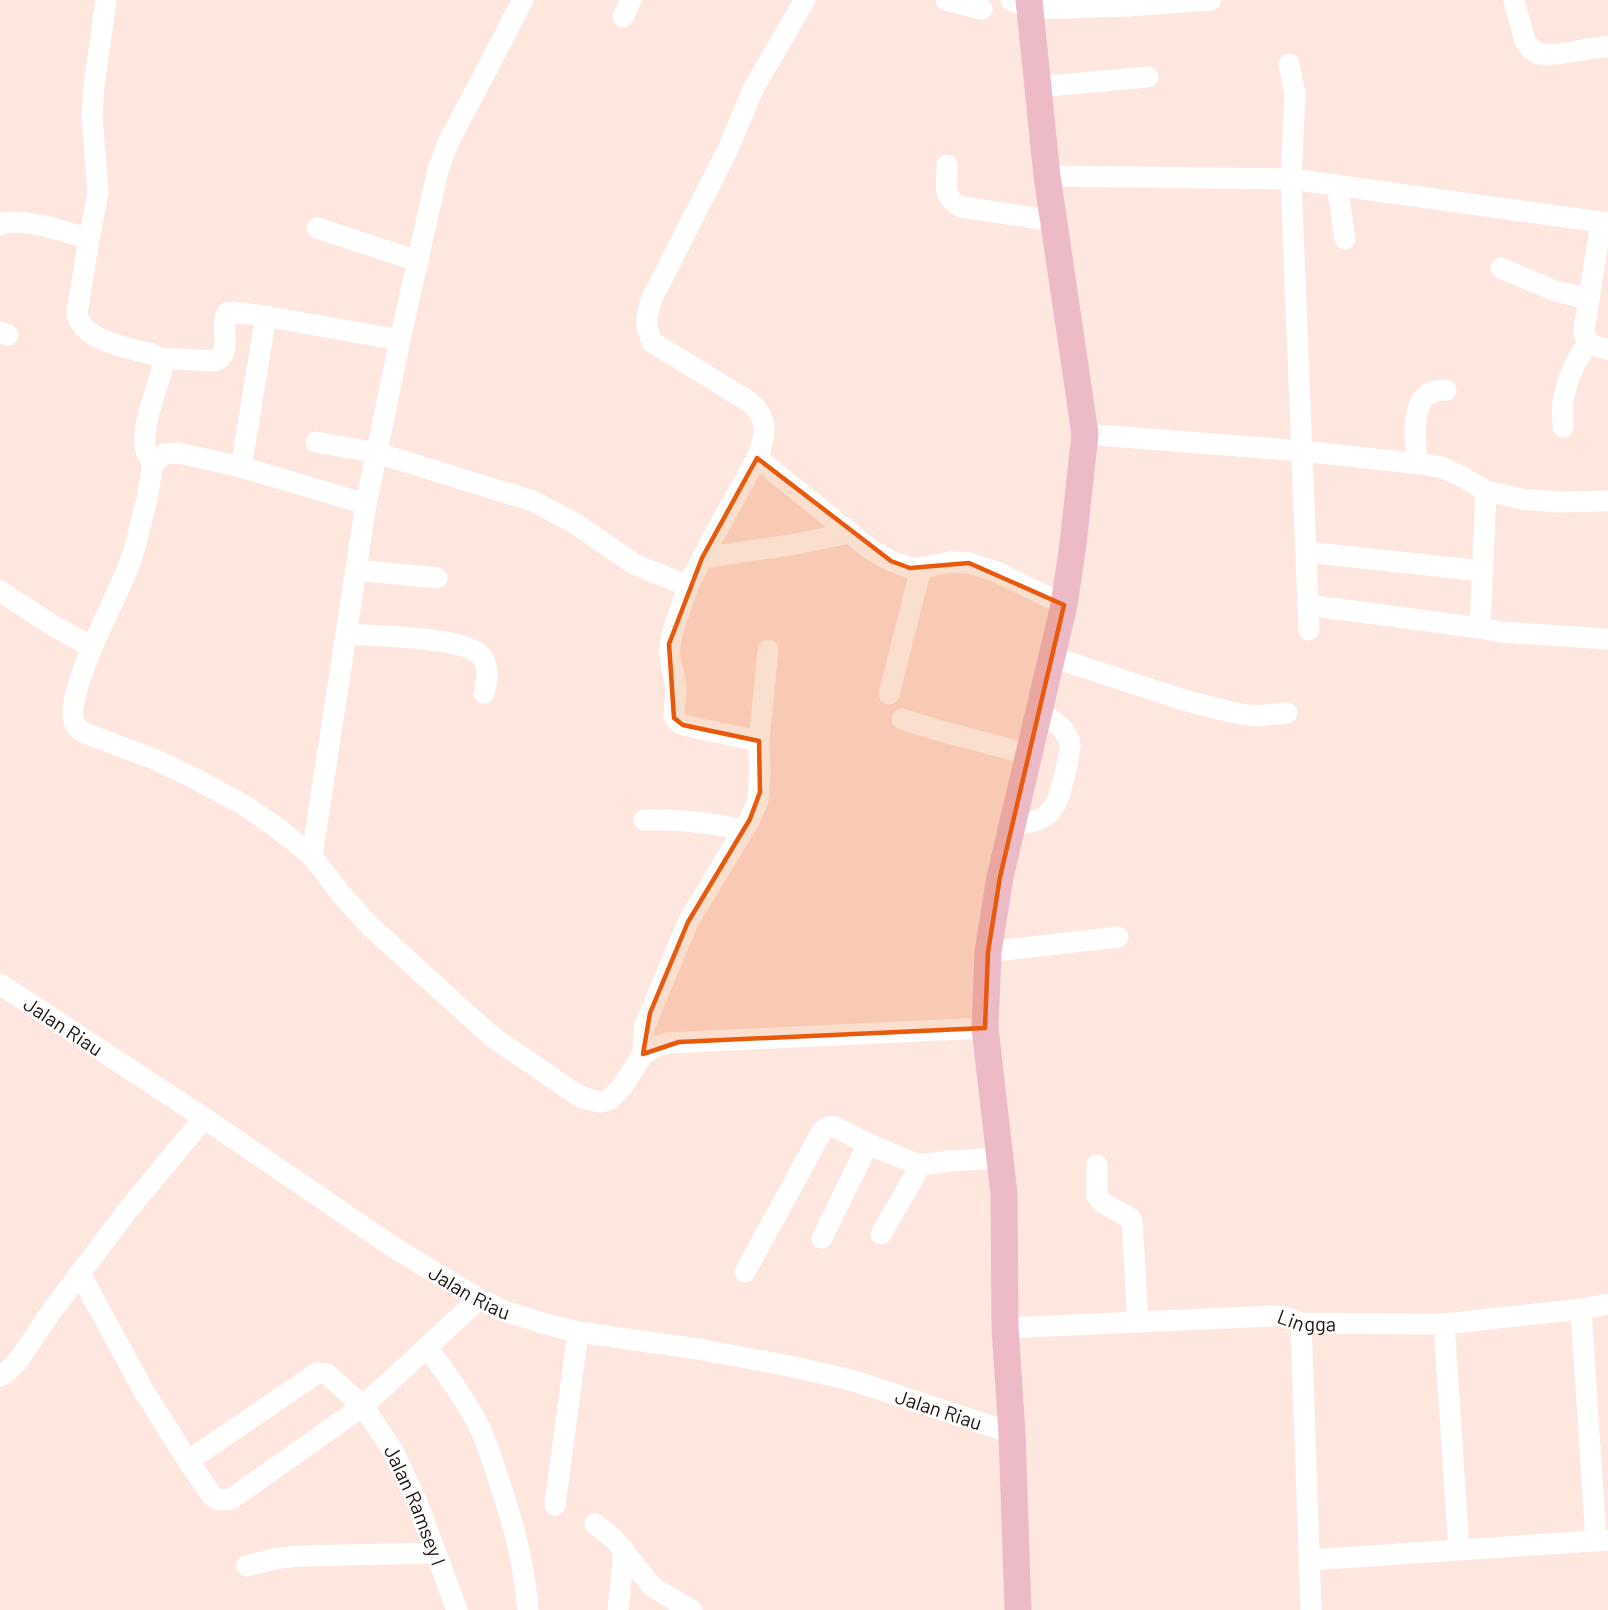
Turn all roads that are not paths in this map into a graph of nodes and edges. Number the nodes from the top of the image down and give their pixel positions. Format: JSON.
{"nodes":[{"id":1,"x":105,"y":0,"type":"edge"},
{"id":2,"x":523,"y":0,"type":"edge"},
{"id":3,"x":805,"y":0,"type":"edge"},
{"id":4,"x":946,"y":0,"type":"edge"},
{"id":5,"x":1211,"y":0,"type":"edge"},
{"id":6,"x":1514,"y":0,"type":"edge"},
{"id":7,"x":1023,"y":3,"type":"edge"},
{"id":8,"x":982,"y":9,"type":"dead end"},
{"id":9,"x":1608,"y":46,"type":"edge"},
{"id":10,"x":1289,"y":64,"type":"dead end"},
{"id":11,"x":1148,"y":77,"type":"dead end"},
{"id":12,"x":1037,"y":87,"type":"junction"},
{"id":13,"x":947,"y":165,"type":"dead end"},
{"id":14,"x":1047,"y":176,"type":"junction"},
{"id":15,"x":1291,"y":179,"type":"junction"},
{"id":16,"x":1337,"y":185,"type":"junction"},
{"id":17,"x":1054,"y":221,"type":"junction"},
{"id":18,"x":0,"y":223,"type":"edge"},
{"id":19,"x":1604,"y":223,"type":"edge"},
{"id":20,"x":317,"y":228,"type":"dead end"},
{"id":21,"x":88,"y":239,"type":"junction"},
{"id":22,"x":1345,"y":239,"type":"dead end"},
{"id":23,"x":418,"y":261,"type":"junction"},
{"id":24,"x":1502,"y":268,"type":"dead end"},
{"id":25,"x":1589,"y":299,"type":"junction"},
{"id":26,"x":266,"y":316,"type":"junction"},
{"id":27,"x":400,"y":340,"type":"junction"},
{"id":28,"x":1599,"y":346,"type":"edge"},
{"id":29,"x":159,"y":358,"type":"junction"},
{"id":30,"x":1446,"y":390,"type":"dead end"},
{"id":31,"x":1563,"y":427,"type":"dead end"},
{"id":32,"x":1085,"y":434,"type":"junction"},
{"id":33,"x":316,"y":442,"type":"dead end"},
{"id":34,"x":1302,"y":452,"type":"junction"},
{"id":35,"x":377,"y":453,"type":"junction"},
{"id":36,"x":757,"y":458,"type":"junction"},
{"id":37,"x":153,"y":464,"type":"junction"},
{"id":38,"x":1417,"y":464,"type":"junction"},
{"id":39,"x":242,"y":467,"type":"junction"},
{"id":40,"x":1486,"y":491,"type":"junction"},
{"id":41,"x":1608,"y":501,"type":"edge"},
{"id":42,"x":366,"y":504,"type":"junction"},
{"id":43,"x":850,"y":533,"type":"junction"},
{"id":44,"x":1307,"y":552,"type":"junction"},
{"id":45,"x":702,"y":558,"type":"junction"},
{"id":46,"x":921,"y":568,"type":"junction"},
{"id":47,"x":356,"y":570,"type":"junction"},
{"id":48,"x":1482,"y":571,"type":"junction"},
{"id":49,"x":437,"y":578,"type":"dead end"},
{"id":50,"x":688,"y":586,"type":"junction"},
{"id":51,"x":0,"y":591,"type":"edge"},
{"id":52,"x":1064,"y":604,"type":"junction"},
{"id":53,"x":1308,"y":605,"type":"junction"},
{"id":54,"x":1480,"y":628,"type":"junction"},
{"id":55,"x":1309,"y":630,"type":"dead end"},
{"id":56,"x":347,"y":634,"type":"junction"},
{"id":57,"x":1608,"y":639,"type":"edge"},
{"id":58,"x":92,"y":647,"type":"junction"},
{"id":59,"x":768,"y":650,"type":"dead end"},
{"id":60,"x":1052,"y":657,"type":"junction"},
{"id":61,"x":484,"y":693,"type":"dead end"},
{"id":62,"x":889,"y":694,"type":"dead end"},
{"id":63,"x":1039,"y":713,"type":"junction"},
{"id":64,"x":1287,"y":713,"type":"dead end"},
{"id":65,"x":902,"y":719,"type":"dead end"},
{"id":66,"x":759,"y":741,"type":"junction"},
{"id":67,"x":1028,"y":754,"type":"junction"},
{"id":68,"x":644,"y":820,"type":"dead end"},
{"id":69,"x":1013,"y":825,"type":"junction"},
{"id":70,"x":744,"y":830,"type":"junction"},
{"id":71,"x":312,"y":856,"type":"junction"},
{"id":72,"x":1119,"y":937,"type":"dead end"},
{"id":73,"x":988,"y":952,"type":"junction"},
{"id":74,"x":0,"y":984,"type":"edge"},
{"id":75,"x":986,"y":1028,"type":"junction"},
{"id":76,"x":643,"y":1054,"type":"junction"},
{"id":77,"x":204,"y":1118,"type":"junction"},
{"id":78,"x":868,"y":1144,"type":"junction"},
{"id":79,"x":1001,"y":1158,"type":"junction"},
{"id":80,"x":921,"y":1165,"type":"junction"},
{"id":81,"x":1097,"y":1165,"type":"dead end"},
{"id":82,"x":881,"y":1234,"type":"dead end"},
{"id":83,"x":822,"y":1238,"type":"dead end"},
{"id":84,"x":745,"y":1272,"type":"dead end"},
{"id":85,"x":80,"y":1274,"type":"junction"},
{"id":86,"x":479,"y":1299,"type":"junction"},
{"id":87,"x":1608,"y":1304,"type":"edge"},
{"id":88,"x":1581,"y":1309,"type":"junction"},
{"id":89,"x":1138,"y":1322,"type":"junction"},
{"id":90,"x":1301,"y":1323,"type":"junction"},
{"id":91,"x":1444,"y":1324,"type":"junction"},
{"id":92,"x":1005,"y":1328,"type":"junction"},
{"id":93,"x":578,"y":1332,"type":"junction"},
{"id":94,"x":427,"y":1347,"type":"junction"},
{"id":95,"x":0,"y":1376,"type":"edge"},
{"id":96,"x":363,"y":1406,"type":"junction"},
{"id":97,"x":1012,"y":1433,"type":"junction"},
{"id":98,"x":188,"y":1461,"type":"junction"},
{"id":99,"x":555,"y":1505,"type":"dead end"},
{"id":100,"x":595,"y":1524,"type":"dead end"},
{"id":101,"x":1602,"y":1541,"type":"edge"},
{"id":102,"x":1458,"y":1550,"type":"junction"},
{"id":103,"x":624,"y":1551,"type":"junction"},
{"id":104,"x":436,"y":1553,"type":"junction"},
{"id":105,"x":1310,"y":1560,"type":"junction"},
{"id":106,"x":247,"y":1566,"type":"dead end"},
{"id":107,"x":458,"y":1610,"type":"edge"},
{"id":108,"x":528,"y":1610,"type":"edge"},
{"id":109,"x":618,"y":1610,"type":"edge"},
{"id":110,"x":692,"y":1610,"type":"edge"},
{"id":111,"x":1018,"y":1610,"type":"edge"},
{"id":112,"x":1311,"y":1610,"type":"edge"}],
"edges":[{"from":1,"to":21,"type":"street"},
{"from":2,"to":23,"type":"street"},
{"from":3,"to":36,"type":"street"},
{"from":4,"to":8,"type":"street"},
{"from":5,"to":7,"type":"street"},
{"from":6,"to":9,"type":"street"},
{"from":7,"to":12,"type":"main road"},
{"from":10,"to":15,"type":"street"},
{"from":11,"to":12,"type":"street"},
{"from":12,"to":14,"type":"main road"},
{"from":13,"to":17,"type":"street"},
{"from":14,"to":15,"type":"street"},
{"from":14,"to":17,"type":"main road"},
{"from":15,"to":16,"type":"street"},
{"from":15,"to":34,"type":"street"},
{"from":16,"to":19,"type":"street"},
{"from":16,"to":22,"type":"street"},
{"from":17,"to":32,"type":"main road"},
{"from":18,"to":21,"type":"street"},
{"from":19,"to":25,"type":"street"},
{"from":20,"to":23,"type":"street"},
{"from":21,"to":29,"type":"street"},
{"from":23,"to":27,"type":"street"},
{"from":24,"to":25,"type":"street"},
{"from":25,"to":28,"type":"street"},
{"from":26,"to":27,"type":"street"},
{"from":26,"to":29,"type":"street"},
{"from":26,"to":39,"type":"street"},
{"from":27,"to":35,"type":"street"},
{"from":28,"to":31,"type":"street"},
{"from":29,"to":37,"type":"street"},
{"from":30,"to":38,"type":"street"},
{"from":32,"to":34,"type":"street"},
{"from":32,"to":52,"type":"main road"},
{"from":33,"to":35,"type":"street"},
{"from":34,"to":38,"type":"street"},
{"from":34,"to":44,"type":"street"},
{"from":35,"to":42,"type":"street"},
{"from":35,"to":50,"type":"street"},
{"from":36,"to":43,"type":"street"},
{"from":36,"to":45,"type":"street"},
{"from":37,"to":39,"type":"street"},
{"from":37,"to":58,"type":"street"},
{"from":38,"to":40,"type":"street"},
{"from":39,"to":42,"type":"street"},
{"from":40,"to":41,"type":"street"},
{"from":40,"to":48,"type":"street"},
{"from":42,"to":47,"type":"street"},
{"from":43,"to":45,"type":"street"},
{"from":43,"to":46,"type":"street"},
{"from":44,"to":48,"type":"street"},
{"from":44,"to":53,"type":"street"},
{"from":45,"to":50,"type":"street"},
{"from":46,"to":52,"type":"street"},
{"from":46,"to":62,"type":"street"},
{"from":47,"to":49,"type":"street"},
{"from":47,"to":56,"type":"street"},
{"from":48,"to":54,"type":"street"},
{"from":50,"to":66,"type":"street"},
{"from":51,"to":58,"type":"street"},
{"from":52,"to":60,"type":"main road"},
{"from":53,"to":54,"type":"street"},
{"from":53,"to":55,"type":"street"},
{"from":54,"to":57,"type":"street"},
{"from":56,"to":61,"type":"street"},
{"from":56,"to":71,"type":"street"},
{"from":58,"to":71,"type":"street"},
{"from":59,"to":66,"type":"street"},
{"from":60,"to":63,"type":"main road"},
{"from":60,"to":64,"type":"street"},
{"from":63,"to":67,"type":"main road"},
{"from":63,"to":69,"type":"street"},
{"from":65,"to":67,"type":"street"},
{"from":66,"to":70,"type":"street"},
{"from":67,"to":69,"type":"main road"},
{"from":68,"to":70,"type":"street"},
{"from":69,"to":73,"type":"main road"},
{"from":70,"to":76,"type":"street"},
{"from":71,"to":76,"type":"street"},
{"from":72,"to":73,"type":"street"},
{"from":73,"to":75,"type":"main road"},
{"from":74,"to":77,"type":"street","name":"Jalan Riau"},
{"from":75,"to":76,"type":"street"},
{"from":75,"to":79,"type":"main road"},
{"from":77,"to":85,"type":"street"},
{"from":77,"to":86,"type":"street","name":"Jalan Riau"},
{"from":78,"to":80,"type":"street"},
{"from":78,"to":83,"type":"street"},
{"from":78,"to":84,"type":"street"},
{"from":79,"to":80,"type":"street"},
{"from":79,"to":92,"type":"main road"},
{"from":80,"to":82,"type":"street"},
{"from":81,"to":89,"type":"street"},
{"from":85,"to":95,"type":"street"},
{"from":85,"to":98,"type":"street"},
{"from":86,"to":93,"type":"street","name":"Jalan Riau"},
{"from":86,"to":94,"type":"street"},
{"from":87,"to":88,"type":"street","name":"Lingga"},
{"from":88,"to":91,"type":"street","name":"Lingga"},
{"from":88,"to":101,"type":"street"},
{"from":89,"to":90,"type":"street","name":"Lingga"},
{"from":89,"to":92,"type":"street","name":"Lingga"},
{"from":90,"to":91,"type":"street","name":"Lingga"},
{"from":90,"to":105,"type":"street"},
{"from":91,"to":102,"type":"street"},
{"from":92,"to":97,"type":"main road"},
{"from":93,"to":97,"type":"street","name":"Jalan Riau"},
{"from":93,"to":99,"type":"street"},
{"from":94,"to":96,"type":"street"},
{"from":94,"to":108,"type":"street"},
{"from":96,"to":98,"type":"street","name":"Jalan Ramsey I"},
{"from":96,"to":98,"type":"street"},
{"from":96,"to":104,"type":"street","name":"Jalan Ramsey I"},
{"from":97,"to":111,"type":"main road"},
{"from":100,"to":103,"type":"street"},
{"from":101,"to":102,"type":"street"},
{"from":102,"to":105,"type":"street"},
{"from":103,"to":109,"type":"street"},
{"from":103,"to":110,"type":"street"},
{"from":104,"to":106,"type":"street"},
{"from":104,"to":107,"type":"street","name":"Jalan Ramsey I"},
{"from":105,"to":112,"type":"street"}]}
